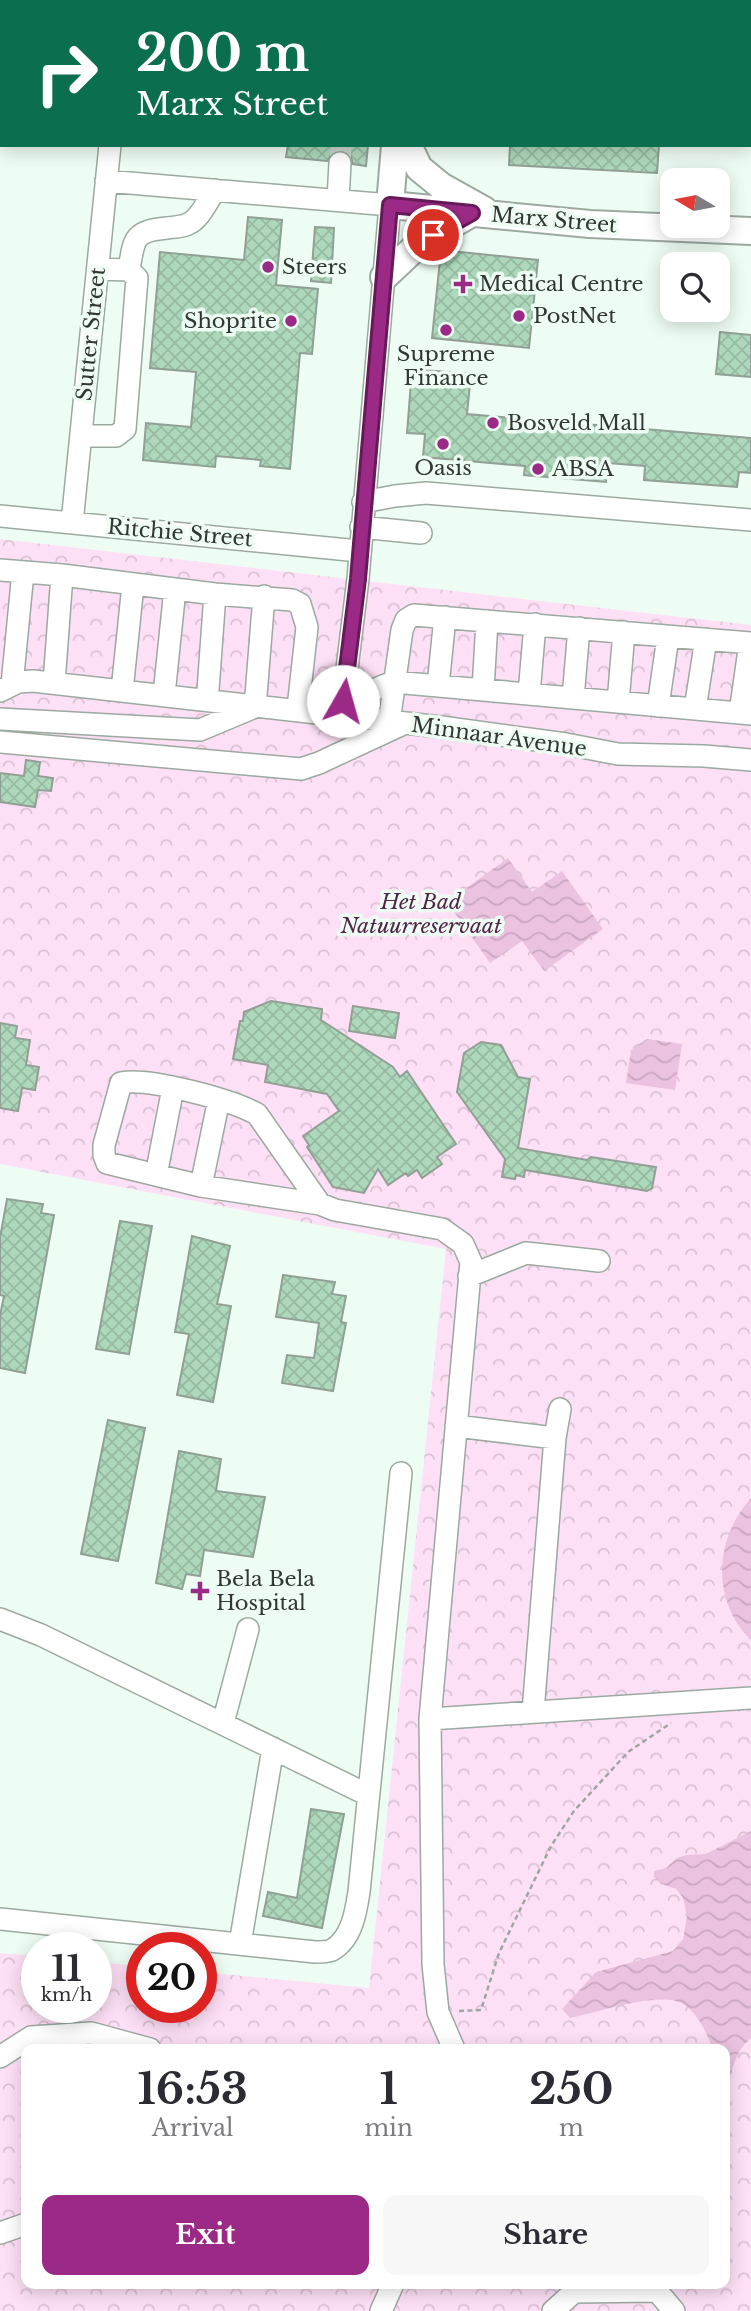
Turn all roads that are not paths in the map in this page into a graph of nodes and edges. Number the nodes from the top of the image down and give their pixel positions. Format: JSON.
{"nodes":[{"id":1,"x":110,"y":147,"type":"edge"},
{"id":2,"x":395,"y":147,"type":"edge"},
{"id":3,"x":409,"y":147,"type":"edge"},
{"id":4,"x":340,"y":163,"type":"tunnel mouth"},
{"id":5,"x":106,"y":181,"type":"junction"},
{"id":6,"x":215,"y":190,"type":"junction"},
{"id":7,"x":338,"y":200,"type":"junction"},
{"id":8,"x":390,"y":205,"type":"junction"},
{"id":9,"x":483,"y":214,"type":"junction"},
{"id":10,"x":751,"y":231,"type":"edge"},
{"id":11,"x":98,"y":269,"type":"junction"},
{"id":12,"x":129,"y":270,"type":"junction"},
{"id":13,"x":384,"y":277,"type":"junction"},
{"id":14,"x":81,"y":436,"type":"junction"},
{"id":15,"x":363,"y":502,"type":"junction"},
{"id":16,"x":0,"y":516,"type":"edge"},
{"id":17,"x":751,"y":520,"type":"edge"},
{"id":18,"x":72,"y":523,"type":"junction"},
{"id":19,"x":361,"y":527,"type":"junction"},
{"id":20,"x":421,"y":533,"type":"dead end"},
{"id":21,"x":359,"y":551,"type":"junction"},
{"id":22,"x":0,"y":570,"type":"edge"},
{"id":23,"x":23,"y":572,"type":"junction"},
{"id":24,"x":62,"y":575,"type":"junction"},
{"id":25,"x":133,"y":585,"type":"junction"},
{"id":26,"x":175,"y":589,"type":"junction"},
{"id":27,"x":215,"y":594,"type":"junction"},
{"id":28,"x":264,"y":596,"type":"junction"},
{"id":29,"x":445,"y":617,"type":"junction"},
{"id":30,"x":487,"y":621,"type":"junction"},
{"id":31,"x":535,"y":624,"type":"junction"},
{"id":32,"x":579,"y":628,"type":"junction"},
{"id":33,"x":624,"y":632,"type":"junction"},
{"id":34,"x":668,"y":637,"type":"junction"},
{"id":35,"x":706,"y":639,"type":"junction"},
{"id":36,"x":751,"y":643,"type":"edge"},
{"id":37,"x":55,"y":678,"type":"junction"},
{"id":38,"x":123,"y":681,"type":"junction"},
{"id":39,"x":394,"y":682,"type":"junction"},
{"id":40,"x":165,"y":685,"type":"junction"},
{"id":41,"x":438,"y":686,"type":"junction"},
{"id":42,"x":6,"y":688,"type":"edge"},
{"id":43,"x":208,"y":690,"type":"junction"},
{"id":44,"x":483,"y":690,"type":"junction"},
{"id":45,"x":528,"y":694,"type":"junction"},
{"id":46,"x":573,"y":698,"type":"junction"},
{"id":47,"x":299,"y":699,"type":"junction"},
{"id":48,"x":257,"y":701,"type":"junction"},
{"id":49,"x":343,"y":701,"type":"junction"},
{"id":50,"x":618,"y":702,"type":"junction"},
{"id":51,"x":657,"y":706,"type":"junction"},
{"id":52,"x":695,"y":709,"type":"junction"},
{"id":53,"x":745,"y":714,"type":"edge"},
{"id":54,"x":0,"y":719,"type":"edge"},
{"id":55,"x":397,"y":722,"type":"junction"},
{"id":56,"x":0,"y":742,"type":"edge"},
{"id":57,"x":751,"y":760,"type":"edge"},
{"id":58,"x":173,"y":1088,"type":"junction"},
{"id":59,"x":219,"y":1099,"type":"junction"},
{"id":60,"x":156,"y":1175,"type":"junction"},
{"id":61,"x":201,"y":1185,"type":"junction"},
{"id":62,"x":320,"y":1204,"type":"junction"},
{"id":63,"x":599,"y":1261,"type":"dead end"},
{"id":64,"x":469,"y":1276,"type":"junction"},
{"id":65,"x":560,"y":1409,"type":"dead end"},
{"id":66,"x":456,"y":1426,"type":"junction"},
{"id":67,"x":555,"y":1438,"type":"junction"},
{"id":68,"x":401,"y":1473,"type":"dead end"},
{"id":69,"x":0,"y":1619,"type":"edge"},
{"id":70,"x":248,"y":1629,"type":"dead end"},
{"id":71,"x":751,"y":1698,"type":"edge"},
{"id":72,"x":533,"y":1712,"type":"junction"},
{"id":73,"x":430,"y":1719,"type":"junction"},
{"id":74,"x":223,"y":1724,"type":"junction"},
{"id":75,"x":273,"y":1748,"type":"junction"},
{"id":76,"x":368,"y":1795,"type":"junction"},
{"id":77,"x":0,"y":1919,"type":"edge"},
{"id":78,"x":240,"y":1944,"type":"junction"},
{"id":79,"x":132,"y":2044,"type":"edge"},
{"id":80,"x":452,"y":2044,"type":"edge"},
{"id":81,"x":0,"y":2057,"type":"edge"},
{"id":82,"x":21,"y":2226,"type":"edge"},
{"id":83,"x":0,"y":2233,"type":"edge"},
{"id":84,"x":391,"y":2289,"type":"edge"},
{"id":85,"x":574,"y":2289,"type":"edge"},
{"id":86,"x":655,"y":2289,"type":"edge"},
{"id":87,"x":381,"y":2311,"type":"edge"},
{"id":88,"x":553,"y":2311,"type":"edge"},
{"id":89,"x":674,"y":2311,"type":"edge"}],
"edges":[{"from":1,"to":5,"type":"street","name":"Sutter Street"},
{"from":2,"to":8,"type":"main road"},
{"from":3,"to":9,"type":"main road"},
{"from":4,"to":7,"type":"street"},
{"from":5,"to":6,"type":"street","name":"Marx Street"},
{"from":5,"to":11,"type":"street","name":"Sutter Street"},
{"from":6,"to":7,"type":"street","name":"Marx Street"},
{"from":6,"to":12,"type":"street"},
{"from":7,"to":8,"type":"street","name":"Marx Street"},
{"from":8,"to":9,"type":"main road","name":"Marx Street"},
{"from":8,"to":13,"type":"street"},
{"from":9,"to":10,"type":"main road","name":"Marx Street"},
{"from":9,"to":13,"type":"main road"},
{"from":11,"to":12,"type":"street"},
{"from":11,"to":14,"type":"street","name":"Sutter Street"},
{"from":12,"to":14,"type":"street"},
{"from":13,"to":15,"type":"street"},
{"from":14,"to":18,"type":"street","name":"Sutter Street"},
{"from":15,"to":17,"type":"street"},
{"from":15,"to":19,"type":"street"},
{"from":16,"to":18,"type":"street","name":"Ritchie Street"},
{"from":18,"to":21,"type":"street","name":"Ritchie Street"},
{"from":19,"to":20,"type":"street"},
{"from":19,"to":21,"type":"street"},
{"from":21,"to":49,"type":"street"},
{"from":22,"to":23,"type":"street"},
{"from":23,"to":24,"type":"street"},
{"from":23,"to":42,"type":"street"},
{"from":24,"to":25,"type":"street"},
{"from":24,"to":37,"type":"street"},
{"from":25,"to":26,"type":"street"},
{"from":25,"to":38,"type":"street"},
{"from":26,"to":27,"type":"street"},
{"from":26,"to":40,"type":"street"},
{"from":27,"to":28,"type":"street"},
{"from":27,"to":43,"type":"street"},
{"from":28,"to":47,"type":"street"},
{"from":28,"to":48,"type":"street"},
{"from":29,"to":30,"type":"street"},
{"from":29,"to":39,"type":"street"},
{"from":29,"to":41,"type":"street"},
{"from":30,"to":31,"type":"street"},
{"from":30,"to":44,"type":"street"},
{"from":31,"to":32,"type":"street"},
{"from":31,"to":45,"type":"street"},
{"from":32,"to":33,"type":"street"},
{"from":32,"to":46,"type":"street"},
{"from":33,"to":34,"type":"street"},
{"from":33,"to":50,"type":"street"},
{"from":34,"to":35,"type":"street"},
{"from":34,"to":51,"type":"street"},
{"from":35,"to":36,"type":"street"},
{"from":35,"to":52,"type":"street"},
{"from":36,"to":53,"type":"street"},
{"from":37,"to":38,"type":"street"},
{"from":37,"to":42,"type":"street","name":"Minnaar Avenue"},
{"from":37,"to":48,"type":"street","name":"Minnaar Avenue"},
{"from":38,"to":40,"type":"street"},
{"from":39,"to":41,"type":"street"},
{"from":39,"to":49,"type":"street"},
{"from":39,"to":55,"type":"street"},
{"from":40,"to":43,"type":"street"},
{"from":41,"to":44,"type":"street"},
{"from":43,"to":48,"type":"street"},
{"from":44,"to":45,"type":"street"},
{"from":45,"to":46,"type":"street"},
{"from":46,"to":50,"type":"street"},
{"from":47,"to":48,"type":"street"},
{"from":47,"to":49,"type":"street"},
{"from":48,"to":54,"type":"street"},
{"from":48,"to":55,"type":"street","name":"Minnaar Avenue"},
{"from":50,"to":51,"type":"street"},
{"from":51,"to":52,"type":"street"},
{"from":52,"to":53,"type":"street"},
{"from":55,"to":56,"type":"street"},
{"from":55,"to":57,"type":"street","name":"Minnaar Avenue"},
{"from":58,"to":59,"type":"street"},
{"from":58,"to":60,"type":"street"},
{"from":58,"to":60,"type":"street"},
{"from":59,"to":61,"type":"street"},
{"from":59,"to":62,"type":"street"},
{"from":60,"to":61,"type":"street"},
{"from":61,"to":62,"type":"street"},
{"from":62,"to":64,"type":"street"},
{"from":63,"to":64,"type":"street"},
{"from":64,"to":66,"type":"street"},
{"from":65,"to":67,"type":"street"},
{"from":66,"to":67,"type":"street"},
{"from":66,"to":73,"type":"street"},
{"from":67,"to":72,"type":"street"},
{"from":68,"to":76,"type":"street"},
{"from":69,"to":74,"type":"street"},
{"from":70,"to":74,"type":"street"},
{"from":71,"to":72,"type":"street"},
{"from":72,"to":73,"type":"street"},
{"from":73,"to":80,"type":"street"},
{"from":74,"to":75,"type":"street"},
{"from":75,"to":76,"type":"street"},
{"from":75,"to":78,"type":"street"},
{"from":76,"to":78,"type":"street"},
{"from":77,"to":78,"type":"street"},
{"from":79,"to":81,"type":"street"},
{"from":82,"to":83,"type":"street"},
{"from":84,"to":87,"type":"street"},
{"from":85,"to":88,"type":"street"},
{"from":86,"to":89,"type":"street"}]}
